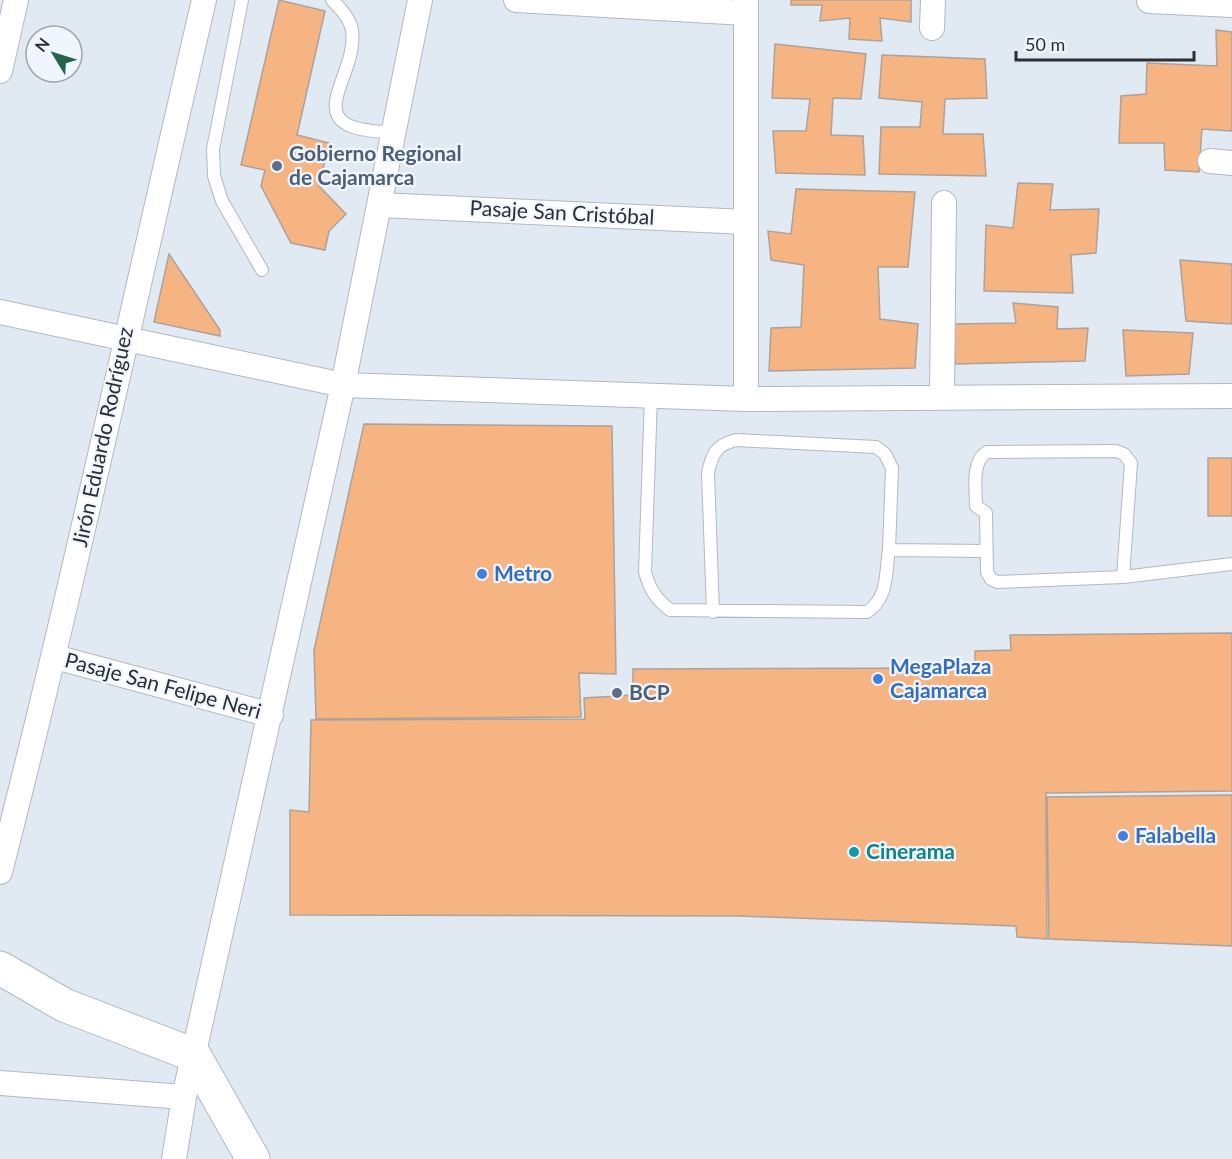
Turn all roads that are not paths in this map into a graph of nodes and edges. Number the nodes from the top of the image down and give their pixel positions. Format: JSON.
{"nodes":[{"id":1,"x":16,"y":0,"type":"edge"},
{"id":2,"x":204,"y":0,"type":"edge"},
{"id":3,"x":242,"y":0,"type":"edge"},
{"id":4,"x":332,"y":0,"type":"edge"},
{"id":5,"x":420,"y":0,"type":"edge"},
{"id":6,"x":516,"y":0,"type":"edge"},
{"id":7,"x":933,"y":0,"type":"edge"},
{"id":8,"x":1149,"y":0,"type":"edge"},
{"id":9,"x":1232,"y":5,"type":"edge"},
{"id":10,"x":746,"y":6,"type":"edge"},
{"id":11,"x":932,"y":28,"type":"dead end"},
{"id":12,"x":0,"y":71,"type":"edge"},
{"id":13,"x":393,"y":132,"type":"junction"},
{"id":14,"x":944,"y":203,"type":"dead end"},
{"id":15,"x":379,"y":205,"type":"junction"},
{"id":16,"x":746,"y":222,"type":"junction"},
{"id":17,"x":262,"y":270,"type":"dead end"},
{"id":18,"x":0,"y":312,"type":"edge"},
{"id":19,"x":125,"y":338,"type":"junction"},
{"id":20,"x":343,"y":385,"type":"junction"},
{"id":21,"x":651,"y":396,"type":"junction"},
{"id":22,"x":942,"y":396,"type":"junction"},
{"id":23,"x":1232,"y":396,"type":"edge"},
{"id":24,"x":746,"y":399,"type":"junction"},
{"id":25,"x":888,"y":550,"type":"junction"},
{"id":26,"x":985,"y":551,"type":"junction"},
{"id":27,"x":1232,"y":564,"type":"edge"},
{"id":28,"x":1123,"y":578,"type":"junction"},
{"id":29,"x":713,"y":612,"type":"junction"},
{"id":30,"x":55,"y":657,"type":"junction"},
{"id":31,"x":271,"y":715,"type":"junction"},
{"id":32,"x":0,"y":872,"type":"edge"},
{"id":33,"x":0,"y":968,"type":"edge"},
{"id":34,"x":194,"y":1055,"type":"junction"},
{"id":35,"x":0,"y":1083,"type":"edge"},
{"id":36,"x":184,"y":1097,"type":"junction"},
{"id":37,"x":174,"y":1159,"type":"edge"},
{"id":38,"x":253,"y":1159,"type":"edge"}],
"edges":[{"from":1,"to":12,"type":"street"},
{"from":2,"to":19,"type":"street","name":"Jirón Eduardo Rodríguez"},
{"from":3,"to":17,"type":"lane"},
{"from":4,"to":13,"type":"lane"},
{"from":5,"to":13,"type":"street"},
{"from":6,"to":10,"type":"street"},
{"from":7,"to":11,"type":"street"},
{"from":8,"to":9,"type":"street"},
{"from":10,"to":16,"type":"street"},
{"from":13,"to":15,"type":"street"},
{"from":14,"to":22,"type":"street"},
{"from":15,"to":16,"type":"street","name":"Pasaje San Cristóbal"},
{"from":15,"to":20,"type":"street"},
{"from":16,"to":24,"type":"street"},
{"from":18,"to":19,"type":"street"},
{"from":19,"to":20,"type":"street"},
{"from":19,"to":30,"type":"street","name":"Jirón Eduardo Rodríguez"},
{"from":20,"to":21,"type":"street"},
{"from":20,"to":31,"type":"street"},
{"from":21,"to":24,"type":"street"},
{"from":21,"to":29,"type":"lane"},
{"from":22,"to":23,"type":"street"},
{"from":22,"to":24,"type":"street"},
{"from":25,"to":26,"type":"lane"},
{"from":25,"to":29,"type":"lane"},
{"from":25,"to":29,"type":"lane"},
{"from":26,"to":28,"type":"lane"},
{"from":26,"to":28,"type":"lane"},
{"from":27,"to":28,"type":"lane"},
{"from":30,"to":31,"type":"street","name":"Pasaje San Felipe Neri"},
{"from":30,"to":32,"type":"street","name":"Jirón Eduardo Rodríguez"},
{"from":31,"to":34,"type":"street"},
{"from":33,"to":34,"type":"street"},
{"from":34,"to":36,"type":"street"},
{"from":34,"to":38,"type":"street"},
{"from":35,"to":36,"type":"street"},
{"from":36,"to":37,"type":"street"}]}
